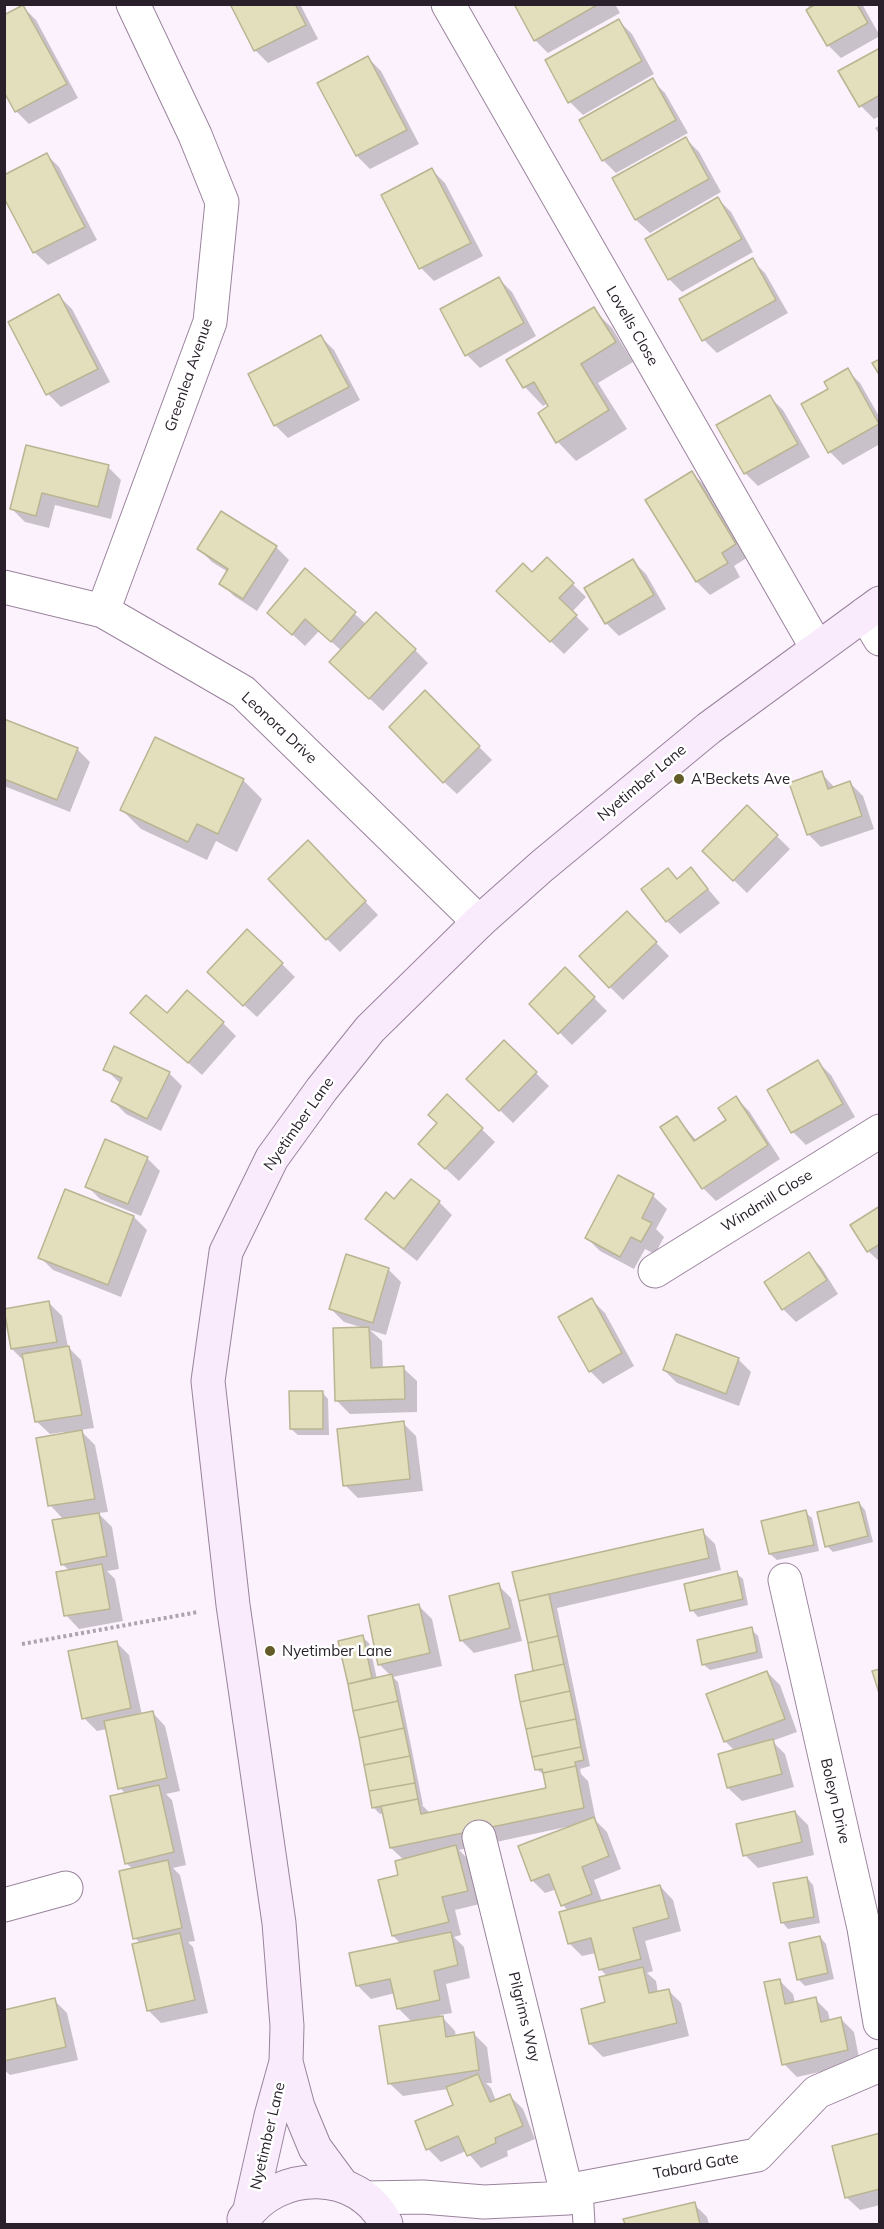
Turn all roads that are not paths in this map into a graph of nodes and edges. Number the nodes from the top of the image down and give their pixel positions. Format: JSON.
{"nodes":[{"id":1,"x":133,"y":4,"type":"edge"},
{"id":2,"x":448,"y":4,"type":"edge"},
{"id":3,"x":4,"y":587,"type":"edge"},
{"id":4,"x":104,"y":610,"type":"junction"},
{"id":5,"x":875,"y":619,"type":"edge"},
{"id":6,"x":817,"y":648,"type":"junction"},
{"id":7,"x":479,"y":922,"type":"junction"},
{"id":8,"x":879,"y":1131,"type":"edge"},
{"id":9,"x":655,"y":1270,"type":"dead end"},
{"id":10,"x":785,"y":1580,"type":"dead end"},
{"id":11,"x":479,"y":1837,"type":"dead end"},
{"id":12,"x":66,"y":1888,"type":"dead end"},
{"id":13,"x":4,"y":1905,"type":"edge"},
{"id":14,"x":872,"y":1927,"type":"edge"},
{"id":15,"x":879,"y":2023,"type":"edge"},
{"id":16,"x":286,"y":2062,"type":"junction"},
{"id":17,"x":879,"y":2065,"type":"edge"},
{"id":18,"x":355,"y":2192,"type":"junction"},
{"id":19,"x":484,"y":2202,"type":"junction"},
{"id":20,"x":578,"y":2204,"type":"edge"},
{"id":21,"x":245,"y":2217,"type":"edge"},
{"id":22,"x":386,"y":2224,"type":"edge"},
{"id":23,"x":456,"y":2224,"type":"edge"}],
"edges":[{"from":1,"to":4,"type":"street","name":"Greenlea Avenue"},
{"from":2,"to":6,"type":"street","name":"Lovells Close"},
{"from":3,"to":4,"type":"street","name":"Leonora Drive"},
{"from":4,"to":7,"type":"street","name":"Leonora Drive"},
{"from":5,"to":6,"type":"street","name":"Nyetimber Lane"},
{"from":6,"to":7,"type":"street","name":"Nyetimber Lane"},
{"from":7,"to":16,"type":"street","name":"Nyetimber Lane"},
{"from":8,"to":9,"type":"street","name":"Windmill Close"},
{"from":10,"to":14,"type":"street","name":"Boleyn Drive"},
{"from":11,"to":20,"type":"street","name":"Pilgrims Way"},
{"from":12,"to":13,"type":"street"},
{"from":14,"to":15,"type":"street","name":"Boleyn Drive"},
{"from":16,"to":18,"type":"street","name":"Nyetimber Lane"},
{"from":16,"to":21,"type":"street","name":"Nyetimber Lane"},
{"from":17,"to":20,"type":"street","name":"Tabard Gate"},
{"from":18,"to":19,"type":"street","name":"Tabard Gate"},
{"from":18,"to":21,"type":"street"},
{"from":18,"to":22,"type":"street","name":"Nyetimber Lane"},
{"from":19,"to":20,"type":"street","name":"Tabard Gate"},
{"from":19,"to":23,"type":"street"}]}
